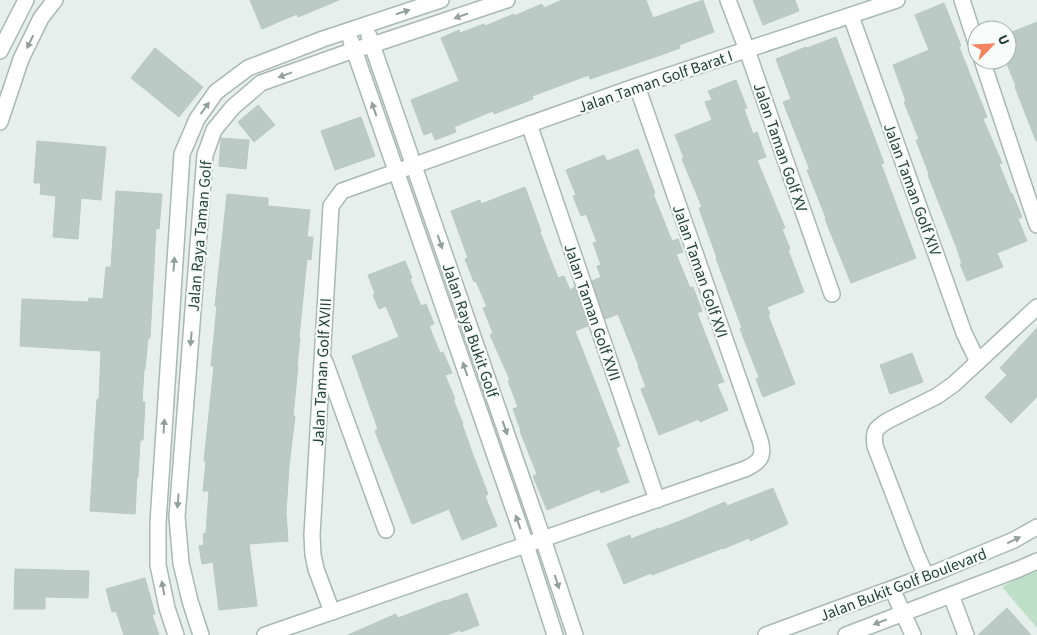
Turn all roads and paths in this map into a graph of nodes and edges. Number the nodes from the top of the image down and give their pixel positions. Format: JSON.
{"nodes":[{"id":1,"x":26,"y":0,"type":"edge"},
{"id":2,"x":55,"y":0,"type":"edge"},
{"id":3,"x":441,"y":0,"type":"edge"},
{"id":4,"x":507,"y":0,"type":"edge"},
{"id":5,"x":728,"y":0,"type":"edge"},
{"id":6,"x":897,"y":0,"type":"edge"},
{"id":7,"x":962,"y":0,"type":"edge"},
{"id":8,"x":852,"y":16,"type":"junction"},
{"id":9,"x":969,"y":20,"type":"edge"},
{"id":10,"x":365,"y":25,"type":"junction"},
{"id":11,"x":347,"y":31,"type":"junction"},
{"id":12,"x":372,"y":45,"type":"junction"},
{"id":13,"x":354,"y":50,"type":"junction"},
{"id":14,"x":747,"y":50,"type":"junction"},
{"id":15,"x":0,"y":51,"type":"edge"},
{"id":16,"x":985,"y":70,"type":"edge"},
{"id":17,"x":637,"y":86,"type":"junction"},
{"id":18,"x":0,"y":122,"type":"edge"},
{"id":19,"x":529,"y":124,"type":"junction"},
{"id":20,"x":414,"y":165,"type":"junction"},
{"id":21,"x":396,"y":171,"type":"junction"},
{"id":22,"x":1037,"y":225,"type":"edge"},
{"id":23,"x":832,"y":294,"type":"dead end"},
{"id":24,"x":1037,"y":307,"type":"edge"},
{"id":25,"x":322,"y":355,"type":"junction"},
{"id":26,"x":978,"y":362,"type":"junction"},
{"id":27,"x":656,"y":500,"type":"junction"},
{"id":28,"x":1037,"y":527,"type":"edge"},
{"id":29,"x":386,"y":530,"type":"dead end"},
{"id":30,"x":543,"y":539,"type":"junction"},
{"id":31,"x":526,"y":545,"type":"junction"},
{"id":32,"x":1037,"y":561,"type":"edge"},
{"id":33,"x":926,"y":576,"type":"junction"},
{"id":34,"x":892,"y":589,"type":"junction"},
{"id":35,"x":951,"y":595,"type":"junction"},
{"id":36,"x":332,"y":612,"type":"junction"},
{"id":37,"x":903,"y":613,"type":"junction"},
{"id":38,"x":176,"y":635,"type":"edge"},
{"id":39,"x":201,"y":635,"type":"edge"},
{"id":40,"x":265,"y":635,"type":"edge"},
{"id":41,"x":555,"y":635,"type":"edge"},
{"id":42,"x":575,"y":635,"type":"edge"},
{"id":43,"x":766,"y":635,"type":"edge"},
{"id":44,"x":846,"y":635,"type":"edge"},
{"id":45,"x":913,"y":635,"type":"edge"},
{"id":46,"x":966,"y":635,"type":"edge"}],
"edges":[{"from":1,"to":15,"type":"street"},
{"from":2,"to":18,"type":"street","one_way":true},
{"from":10,"to":3,"type":"street","name":"Jalan Raya Taman Golf","one_way":true},
{"from":4,"to":12,"type":"street","name":"Jalan Raya Taman Golf","one_way":true},
{"from":5,"to":14,"type":"street","name":"Jalan Taman Golf XV"},
{"from":6,"to":8,"type":"street","name":"Jalan Taman Golf Barat I"},
{"from":7,"to":9,"type":"street"},
{"from":8,"to":14,"type":"street","name":"Jalan Taman Golf Barat I"},
{"from":8,"to":26,"type":"street","name":"Jalan Taman Golf XIV"},
{"from":10,"to":11,"type":"street","name":"Jalan Raya Taman Golf"},
{"from":10,"to":12,"type":"street","name":"Jalan Raya Bukit Golf"},
{"from":11,"to":13,"type":"street","name":"Jalan Raya Bukit Golf"},
{"from":38,"to":11,"type":"street","name":"Jalan Raya Taman Golf","one_way":true},
{"from":12,"to":13,"type":"street","name":"Jalan Raya Taman Golf"},
{"from":12,"to":20,"type":"street","name":"Jalan Raya Bukit Golf"},
{"from":21,"to":13,"type":"street","name":"Jalan Raya Bukit Golf","one_way":true},
{"from":13,"to":39,"type":"street","name":"Jalan Raya Taman Golf","one_way":true},
{"from":14,"to":17,"type":"street","name":"Jalan Taman Golf Barat I"},
{"from":14,"to":23,"type":"street","name":"Jalan Taman Golf XV"},
{"from":16,"to":22,"type":"street"},
{"from":17,"to":19,"type":"street","name":"Jalan Taman Golf Barat I"},
{"from":17,"to":27,"type":"street","name":"Jalan Taman Golf XVI"},
{"from":19,"to":20,"type":"street","name":"Jalan Taman Golf Barat I"},
{"from":19,"to":27,"type":"street","name":"Jalan Taman Golf XVII"},
{"from":20,"to":21,"type":"street","name":"Jalan Taman Golf XVIII"},
{"from":20,"to":30,"type":"street","name":"Jalan Raya Bukit Golf","one_way":true},
{"from":21,"to":25,"type":"street","name":"Jalan Taman Golf XVIII"},
{"from":31,"to":21,"type":"street","name":"Jalan Raya Bukit Golf","one_way":true},
{"from":24,"to":26,"type":"street"},
{"from":25,"to":29,"type":"street"},
{"from":25,"to":36,"type":"street","name":"Jalan Taman Golf XVIII"},
{"from":26,"to":33,"type":"street"},
{"from":27,"to":30,"type":"street"},
{"from":33,"to":28,"type":"street","name":"Jalan Bukit Golf Boulevard","one_way":true},
{"from":30,"to":31,"type":"street"},
{"from":30,"to":42,"type":"street","name":"Jalan Raya Bukit Golf","one_way":true},
{"from":31,"to":36,"type":"street"},
{"from":31,"to":41,"type":"street","name":"Jalan Raya Bukit Golf"},
{"from":32,"to":35,"type":"street","name":"Jalan Bukit Golf Boulevard"},
{"from":33,"to":34,"type":"street","name":"Jalan Bukit Golf Boulevard"},
{"from":34,"to":37,"type":"street"},
{"from":34,"to":43,"type":"street","name":"Jalan Bukit Golf Boulevard"},
{"from":35,"to":37,"type":"street","name":"Jalan Bukit Golf Boulevard"},
{"from":35,"to":46,"type":"street"},
{"from":36,"to":40,"type":"street"},
{"from":37,"to":44,"type":"street","name":"Jalan Bukit Golf Boulevard","one_way":true},
{"from":37,"to":45,"type":"street"}]}
